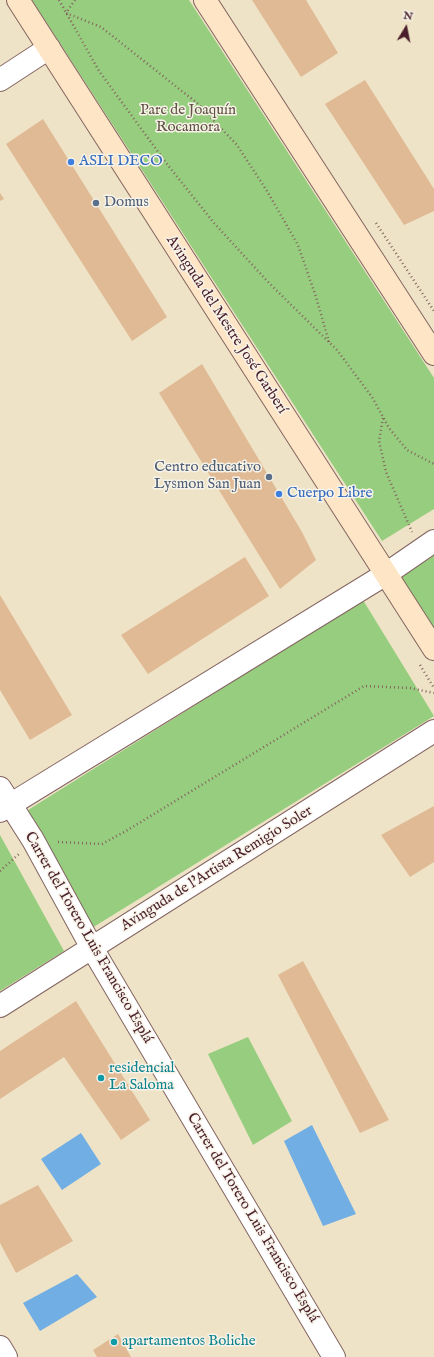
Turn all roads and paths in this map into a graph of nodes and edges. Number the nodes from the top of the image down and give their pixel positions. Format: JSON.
{"nodes":[{"id":1,"x":18,"y":0,"type":"edge"},
{"id":2,"x":59,"y":0,"type":"edge"},
{"id":3,"x":75,"y":0,"type":"edge"},
{"id":4,"x":205,"y":0,"type":"edge"},
{"id":5,"x":66,"y":13,"type":"junction"},
{"id":6,"x":49,"y":48,"type":"junction"},
{"id":7,"x":0,"y":80,"type":"edge"},
{"id":8,"x":330,"y":342,"type":"junction"},
{"id":9,"x":434,"y":354,"type":"edge"},
{"id":10,"x":383,"y":418,"type":"junction"},
{"id":11,"x":434,"y":464,"type":"edge"},
{"id":12,"x":427,"y":546,"type":"edge"},
{"id":13,"x":386,"y":574,"type":"junction"},
{"id":14,"x":434,"y":649,"type":"edge"},
{"id":15,"x":434,"y":693,"type":"edge"},
{"id":16,"x":434,"y":732,"type":"edge"},
{"id":17,"x":3,"y":802,"type":"edge"},
{"id":18,"x":33,"y":840,"type":"junction"},
{"id":19,"x":0,"y":871,"type":"edge"},
{"id":20,"x":92,"y":948,"type":"junction"},
{"id":21,"x":0,"y":1006,"type":"edge"},
{"id":22,"x":0,"y":1348,"type":"edge"},
{"id":23,"x":6,"y":1357,"type":"edge"},
{"id":24,"x":334,"y":1357,"type":"edge"}],
"edges":[{"from":1,"to":6,"type":"street","name":"Avinguda del Mestre José Garberí"},
{"from":2,"to":5,"type":"path"},
{"from":3,"to":5,"type":"path"},
{"from":4,"to":9,"type":"street"},
{"from":5,"to":8,"type":"path"},
{"from":5,"to":8,"type":"path"},
{"from":6,"to":7,"type":"street"},
{"from":6,"to":13,"type":"street","name":"Avinguda del Mestre José Garberí"},
{"from":8,"to":10,"type":"path"},
{"from":10,"to":11,"type":"path"},
{"from":10,"to":12,"type":"path"},
{"from":12,"to":13,"type":"street"},
{"from":13,"to":14,"type":"street","name":"Avinguda del Mestre José Garberí"},
{"from":13,"to":17,"type":"street"},
{"from":15,"to":18,"type":"path"},
{"from":16,"to":20,"type":"street","name":"Avinguda de l'Artista Remigio Soler"},
{"from":17,"to":18,"type":"street","name":"Carrer del Torero Luis Francisco Esplá"},
{"from":18,"to":19,"type":"path"},
{"from":18,"to":20,"type":"street","name":"Carrer del Torero Luis Francisco Esplá"},
{"from":20,"to":21,"type":"street","name":"Avinguda de l'Artista Remigio Soler"},
{"from":20,"to":24,"type":"street","name":"Carrer del Torero Luis Francisco Esplá"},
{"from":22,"to":23,"type":"street"}]}
